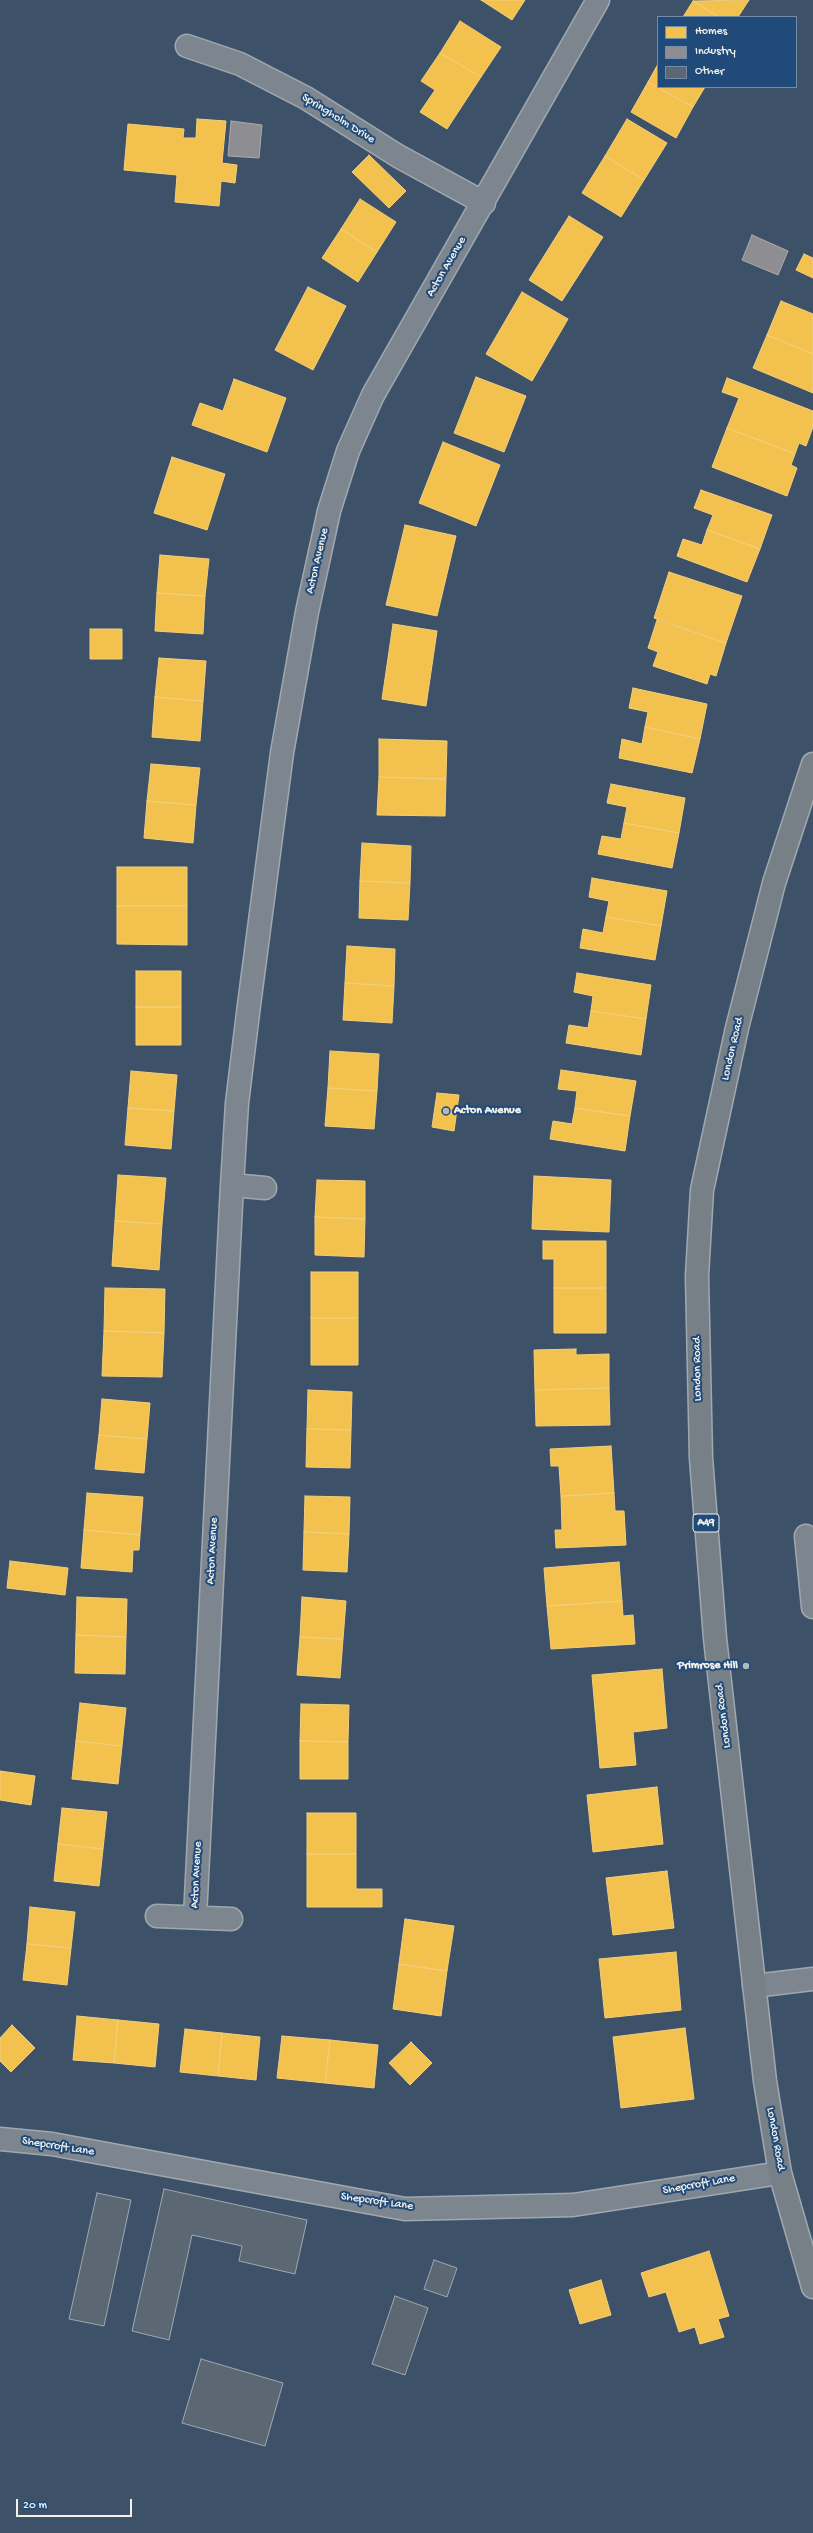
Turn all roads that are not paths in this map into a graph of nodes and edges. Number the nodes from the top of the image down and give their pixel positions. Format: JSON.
{"nodes":[{"id":1,"x":598,"y":0,"type":"edge"},
{"id":2,"x":187,"y":46,"type":"dead end"},
{"id":3,"x":484,"y":203,"type":"junction"},
{"id":4,"x":813,"y":764,"type":"edge"},
{"id":5,"x":232,"y":1185,"type":"junction"},
{"id":6,"x":265,"y":1188,"type":"dead end"},
{"id":7,"x":806,"y":1536,"type":"dead end"},
{"id":8,"x":813,"y":1607,"type":"edge"},
{"id":9,"x":157,"y":1916,"type":"dead end"},
{"id":10,"x":195,"y":1918,"type":"junction"},
{"id":11,"x":231,"y":1919,"type":"dead end"},
{"id":12,"x":813,"y":1979,"type":"edge"},
{"id":13,"x":754,"y":1986,"type":"junction"},
{"id":14,"x":0,"y":2139,"type":"edge"},
{"id":15,"x":780,"y":2173,"type":"junction"},
{"id":16,"x":813,"y":2288,"type":"edge"}],
"edges":[{"from":1,"to":3,"type":"street","name":"Acton Avenue"},
{"from":2,"to":3,"type":"street","name":"Springholm Drive"},
{"from":3,"to":5,"type":"street","name":"Acton Avenue"},
{"from":4,"to":13,"type":"highway","name":"London Road","number":"A49"},
{"from":5,"to":6,"type":"street"},
{"from":5,"to":10,"type":"street","name":"Acton Avenue"},
{"from":7,"to":8,"type":"street"},
{"from":9,"to":10,"type":"street","name":"Acton Avenue"},
{"from":10,"to":11,"type":"street","name":"Acton Avenue"},
{"from":12,"to":13,"type":"street"},
{"from":13,"to":15,"type":"highway","name":"London Road","number":"A49"},
{"from":14,"to":15,"type":"street","name":"Shepcroft Lane"},
{"from":15,"to":16,"type":"highway","name":"London Road","number":"A49"}]}
